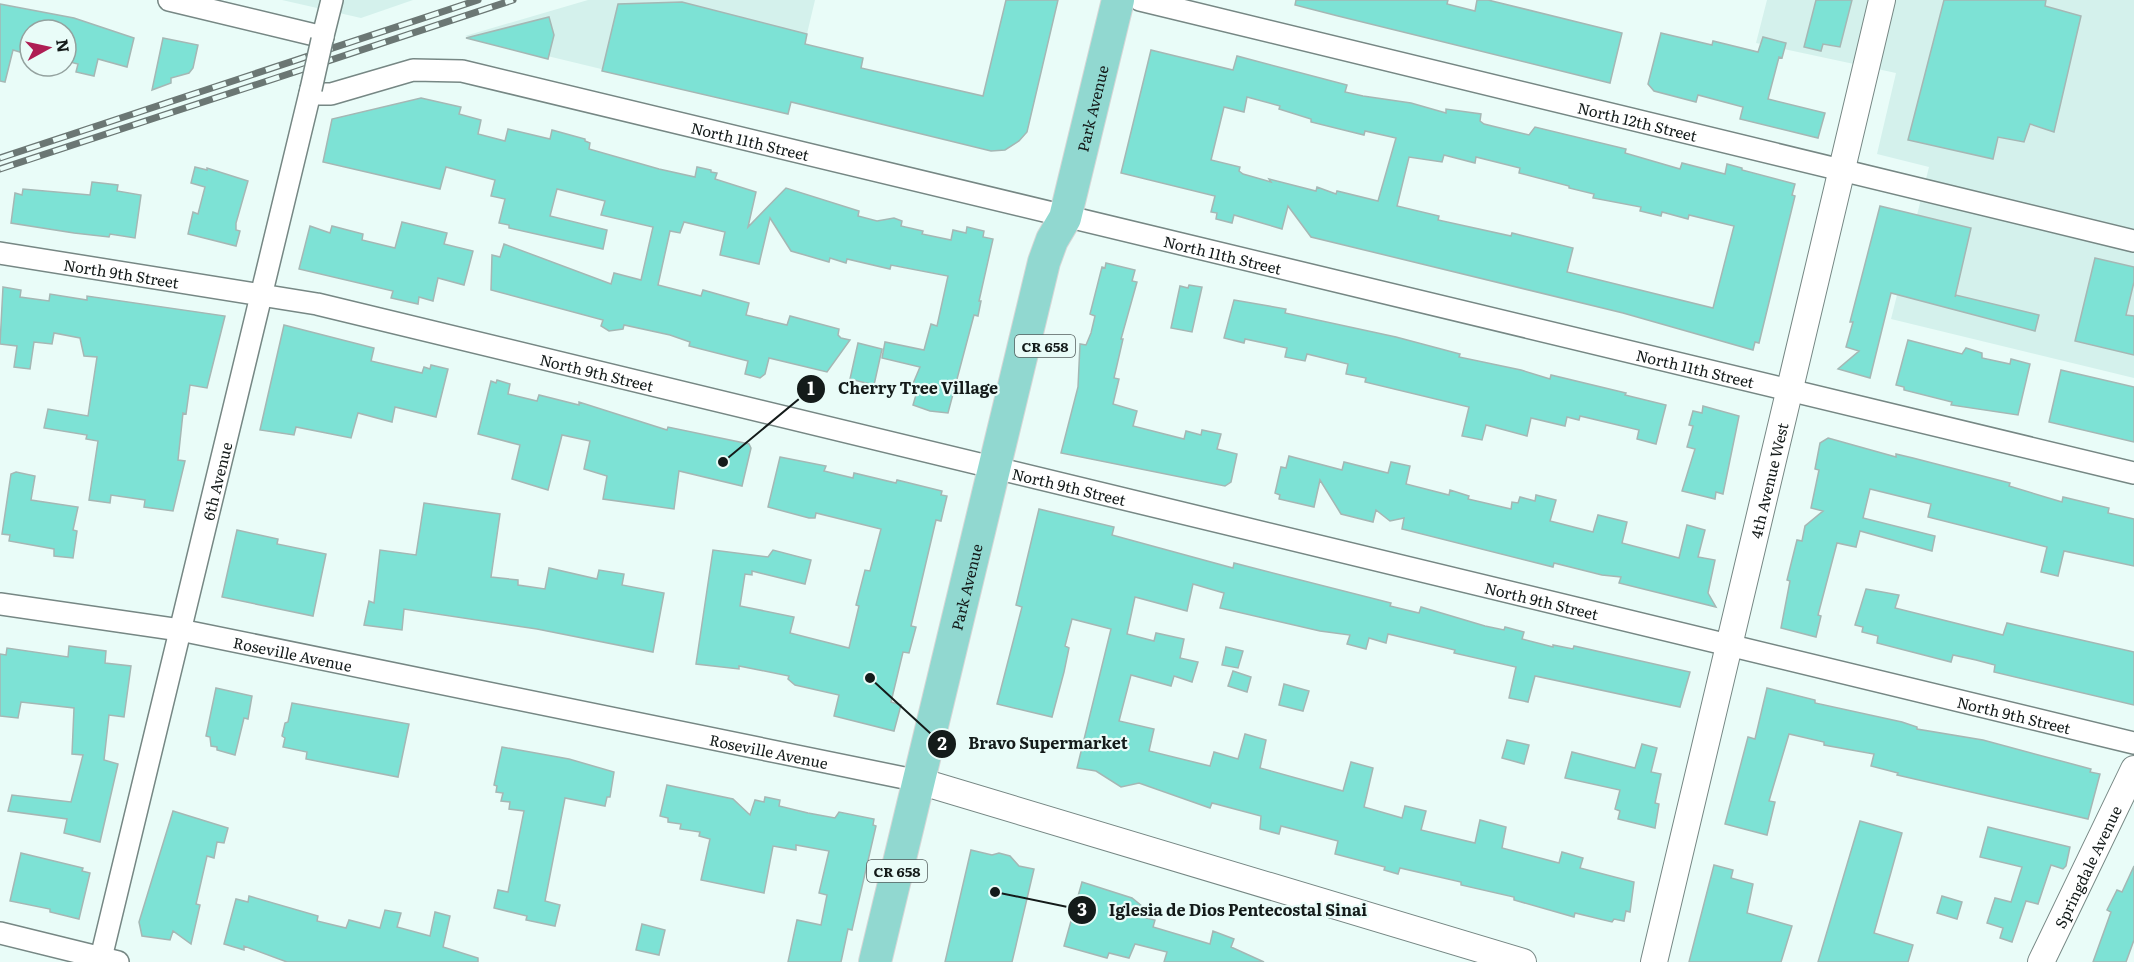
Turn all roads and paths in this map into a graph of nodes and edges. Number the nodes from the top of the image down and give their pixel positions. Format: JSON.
{"nodes":[{"id":1,"x":169,"y":0,"type":"edge"},
{"id":2,"x":332,"y":0,"type":"edge"},
{"id":3,"x":1118,"y":0,"type":"edge"},
{"id":4,"x":1882,"y":0,"type":"edge"},
{"id":5,"x":1151,"y":1,"type":"edge"},
{"id":6,"x":323,"y":39,"type":"junction"},
{"id":7,"x":310,"y":91,"type":"junction"},
{"id":8,"x":1841,"y":170,"type":"junction"},
{"id":9,"x":1065,"y":218,"type":"junction"},
{"id":10,"x":2134,"y":241,"type":"edge"},
{"id":11,"x":0,"y":253,"type":"edge"},
{"id":12,"x":261,"y":294,"type":"junction"},
{"id":13,"x":1789,"y":391,"type":"junction"},
{"id":14,"x":1005,"y":470,"type":"junction"},
{"id":15,"x":2134,"y":473,"type":"edge"},
{"id":16,"x":0,"y":604,"type":"edge"},
{"id":17,"x":180,"y":630,"type":"junction"},
{"id":18,"x":1729,"y":645,"type":"junction"},
{"id":19,"x":2134,"y":743,"type":"edge"},
{"id":20,"x":2134,"y":769,"type":"edge"},
{"id":21,"x":929,"y":784,"type":"junction"},
{"id":22,"x":0,"y":933,"type":"edge"},
{"id":23,"x":106,"y":961,"type":"edge"},
{"id":24,"x":875,"y":962,"type":"edge"},
{"id":25,"x":897,"y":962,"type":"edge"},
{"id":26,"x":1523,"y":962,"type":"edge"},
{"id":27,"x":1654,"y":962,"type":"edge"},
{"id":28,"x":2041,"y":962,"type":"edge"}],
"edges":[{"from":1,"to":6,"type":"street"},
{"from":2,"to":6,"type":"street","name":"6th Avenue"},
{"from":3,"to":9,"type":"main road","name":"Park Avenue","number":"CR 658"},
{"from":4,"to":8,"type":"street","name":"4th Avenue West"},
{"from":5,"to":8,"type":"street","name":"North 12th Street"},
{"from":6,"to":7,"type":"street","name":"6th Avenue","bridge":true},
{"from":7,"to":9,"type":"street","name":"North 11th Street"},
{"from":7,"to":12,"type":"street","name":"6th Avenue"},
{"from":8,"to":10,"type":"street","name":"North 12th Street"},
{"from":8,"to":13,"type":"street","name":"4th Avenue West"},
{"from":9,"to":13,"type":"street","name":"North 11th Street"},
{"from":9,"to":14,"type":"main road","name":"Park Avenue","number":"CR 658"},
{"from":11,"to":12,"type":"street","name":"North 9th Street"},
{"from":12,"to":14,"type":"street","name":"North 9th Street"},
{"from":12,"to":17,"type":"street","name":"6th Avenue"},
{"from":13,"to":15,"type":"street","name":"North 11th Street"},
{"from":13,"to":18,"type":"street","name":"4th Avenue West"},
{"from":14,"to":18,"type":"street","name":"North 9th Street"},
{"from":14,"to":21,"type":"main road","name":"Park Avenue","number":"CR 658"},
{"from":16,"to":17,"type":"street","name":"Roseville Avenue"},
{"from":17,"to":21,"type":"street","name":"Roseville Avenue"},
{"from":17,"to":23,"type":"street","name":"6th Avenue"},
{"from":18,"to":19,"type":"street","name":"North 9th Street"},
{"from":18,"to":27,"type":"street","name":"4th Avenue West"},
{"from":20,"to":28,"type":"street","name":"Springdale Avenue"},
{"from":21,"to":24,"type":"main road","name":"Park Avenue","number":"CR 658"},
{"from":21,"to":25,"type":"main road","name":"Park Avenue","number":"CR 658"},
{"from":21,"to":26,"type":"street","name":"Roseville Avenue"},
{"from":22,"to":23,"type":"street"}]}
